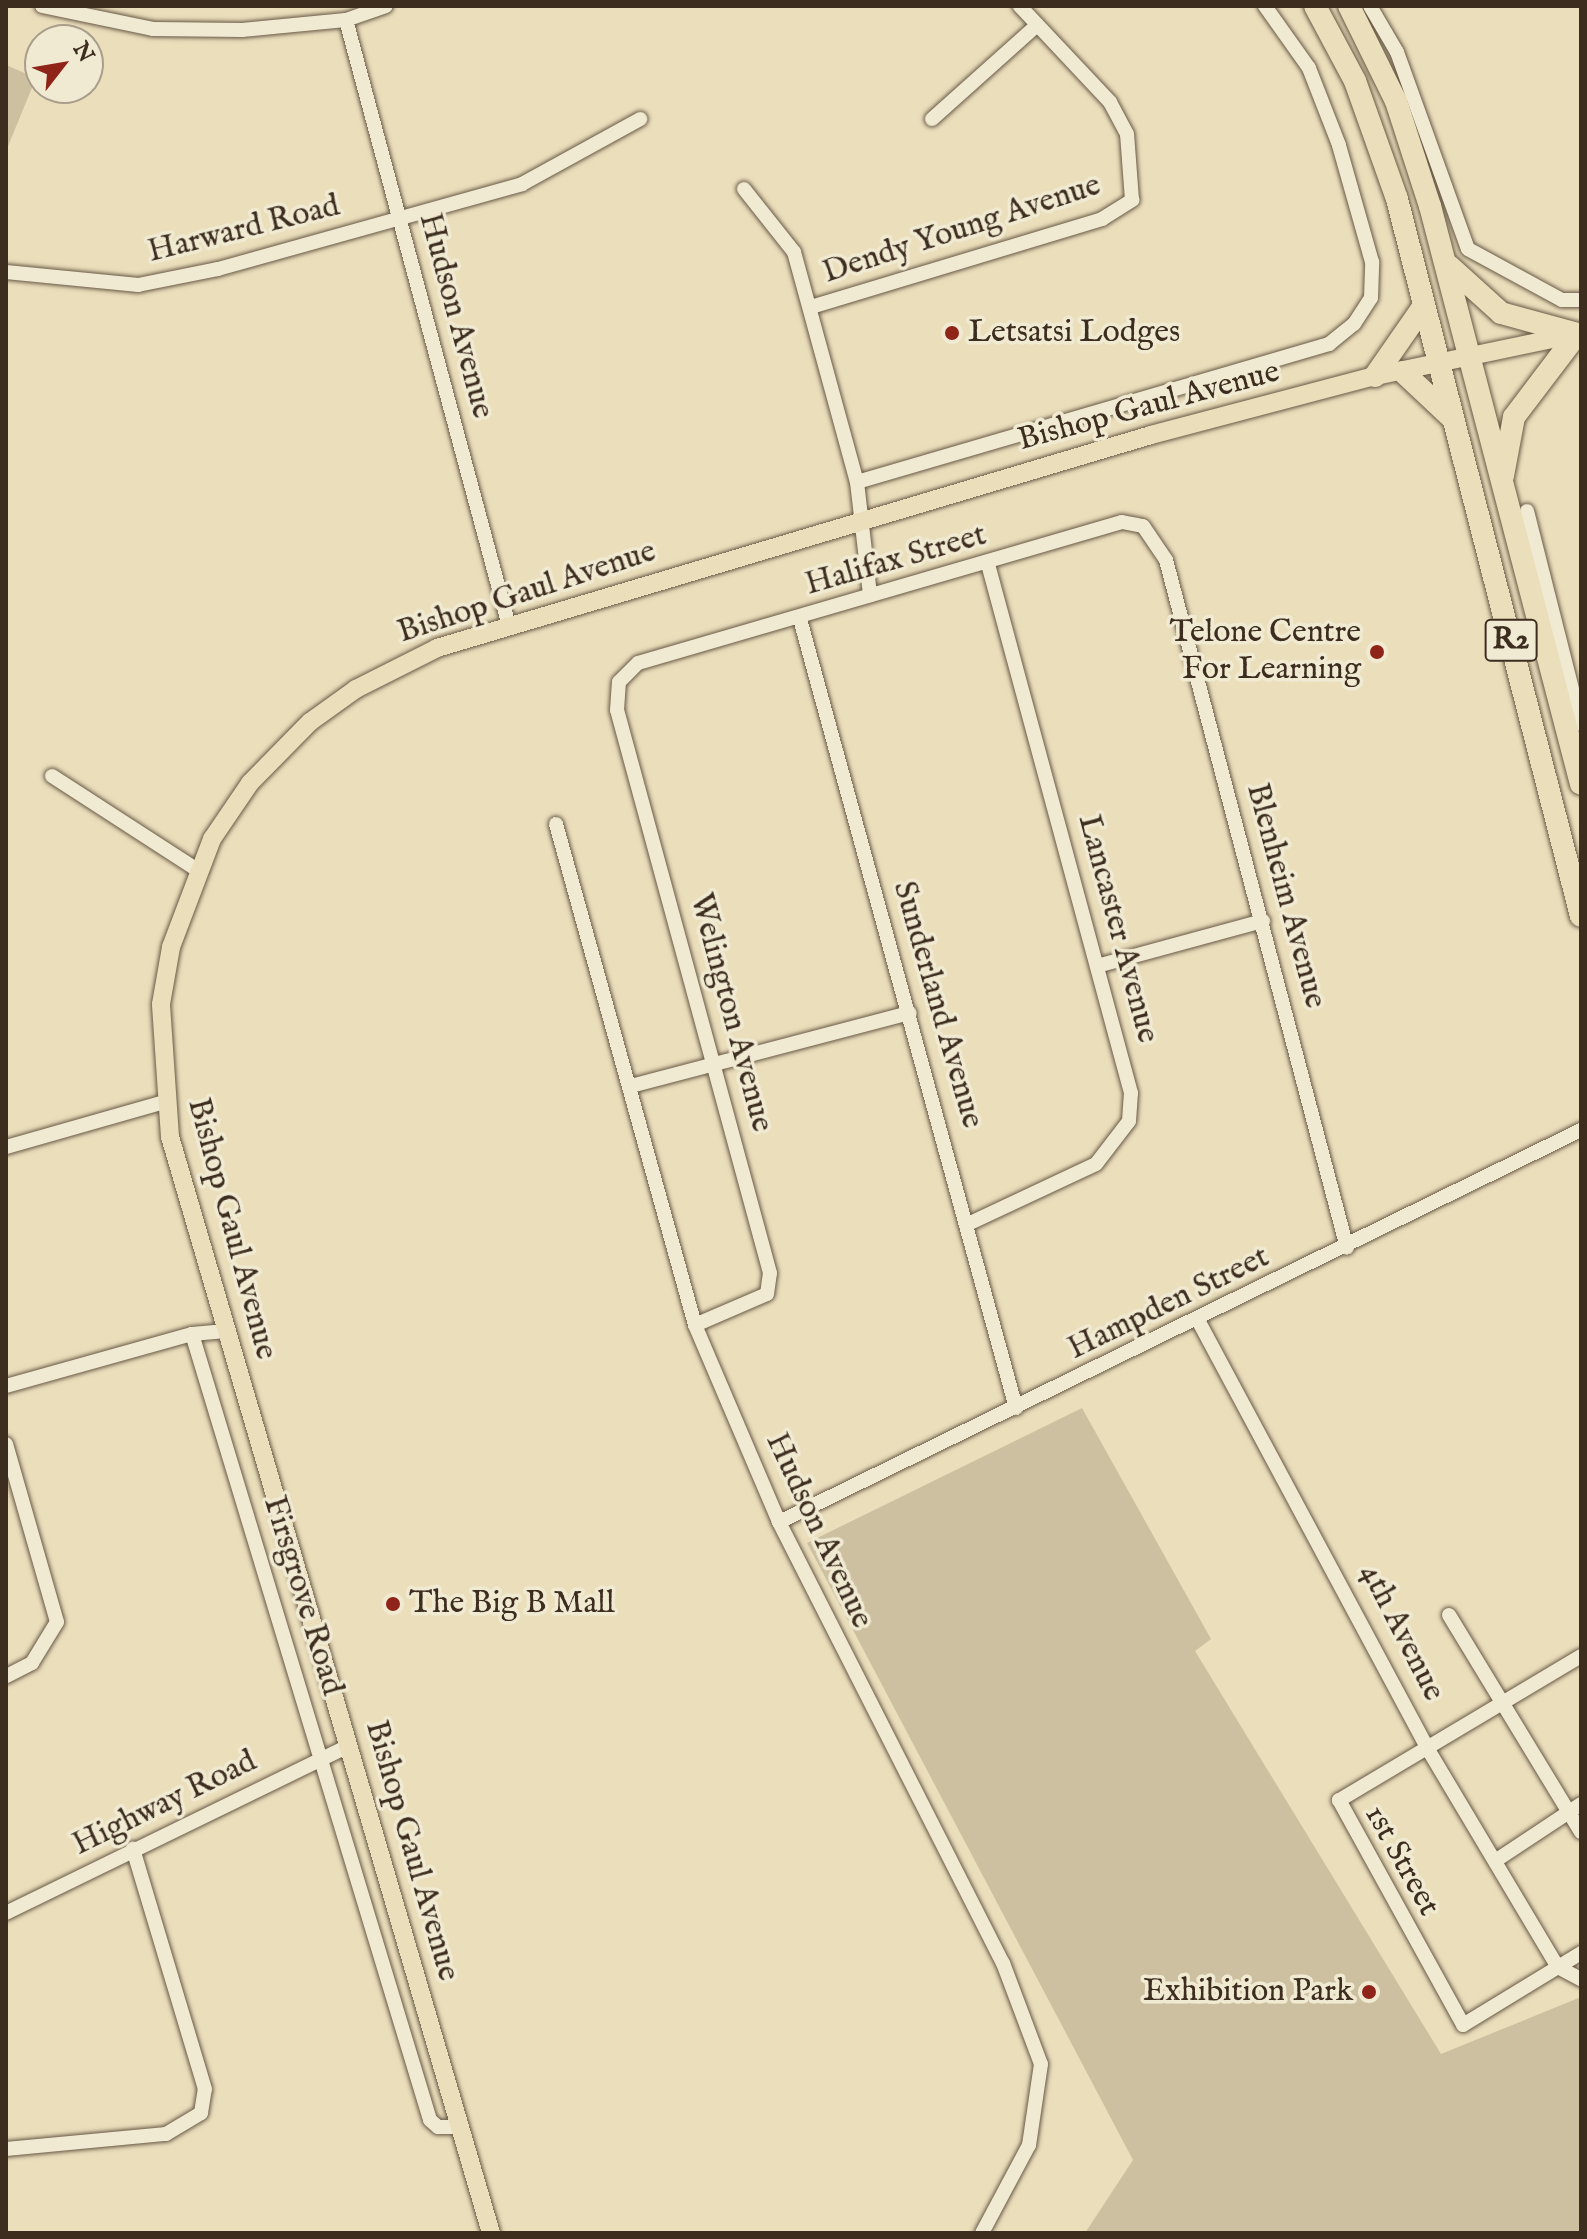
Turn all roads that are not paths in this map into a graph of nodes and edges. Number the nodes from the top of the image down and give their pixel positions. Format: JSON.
{"nodes":[{"id":1,"x":42,"y":6,"type":"edge"},
{"id":2,"x":386,"y":6,"type":"edge"},
{"id":3,"x":1020,"y":6,"type":"edge"},
{"id":4,"x":1265,"y":6,"type":"edge"},
{"id":5,"x":1315,"y":6,"type":"edge"},
{"id":6,"x":1349,"y":6,"type":"edge"},
{"id":7,"x":1370,"y":6,"type":"edge"},
{"id":8,"x":346,"y":20,"type":"junction"},
{"id":9,"x":1037,"y":25,"type":"junction"},
{"id":10,"x":640,"y":119,"type":"dead end"},
{"id":11,"x":932,"y":119,"type":"dead end"},
{"id":12,"x":744,"y":189,"type":"dead end"},
{"id":13,"x":400,"y":219,"type":"junction"},
{"id":14,"x":1445,"y":261,"type":"junction"},
{"id":15,"x":6,"y":272,"type":"edge"},
{"id":16,"x":1581,"y":300,"type":"edge"},
{"id":17,"x":811,"y":307,"type":"junction"},
{"id":18,"x":1423,"y":307,"type":"junction"},
{"id":19,"x":1579,"y":333,"type":"edge"},
{"id":20,"x":1469,"y":359,"type":"junction"},
{"id":21,"x":1440,"y":364,"type":"junction"},
{"id":22,"x":1403,"y":372,"type":"junction"},
{"id":23,"x":1375,"y":376,"type":"junction"},
{"id":24,"x":1456,"y":423,"type":"junction"},
{"id":25,"x":857,"y":482,"type":"junction"},
{"id":26,"x":1502,"y":485,"type":"junction"},
{"id":27,"x":1527,"y":511,"type":"dead end"},
{"id":28,"x":862,"y":518,"type":"junction"},
{"id":29,"x":1166,"y":560,"type":"joint"},
{"id":30,"x":988,"y":564,"type":"junction"},
{"id":31,"x":870,"y":595,"type":"junction"},
{"id":32,"x":800,"y":619,"type":"junction"},
{"id":33,"x":509,"y":626,"type":"junction"},
{"id":34,"x":625,"y":672,"type":"joint"},
{"id":35,"x":1581,"y":724,"type":"edge"},
{"id":36,"x":52,"y":776,"type":"dead end"},
{"id":37,"x":1581,"y":784,"type":"edge"},
{"id":38,"x":556,"y":824,"type":"dead end"},
{"id":39,"x":196,"y":869,"type":"junction"},
{"id":40,"x":1581,"y":916,"type":"edge"},
{"id":41,"x":1263,"y":921,"type":"junction"},
{"id":42,"x":1101,"y":965,"type":"junction"},
{"id":43,"x":910,"y":1013,"type":"junction"},
{"id":44,"x":717,"y":1069,"type":"junction"},
{"id":45,"x":631,"y":1086,"type":"junction"},
{"id":46,"x":164,"y":1102,"type":"junction"},
{"id":47,"x":1581,"y":1130,"type":"edge"},
{"id":48,"x":6,"y":1147,"type":"edge"},
{"id":49,"x":968,"y":1224,"type":"junction"},
{"id":50,"x":1347,"y":1248,"type":"junction"},
{"id":51,"x":1199,"y":1322,"type":"junction"},
{"id":52,"x":695,"y":1325,"type":"junction"},
{"id":53,"x":226,"y":1331,"type":"junction"},
{"id":54,"x":192,"y":1334,"type":"junction"},
{"id":55,"x":6,"y":1386,"type":"edge"},
{"id":56,"x":1016,"y":1408,"type":"junction"},
{"id":57,"x":6,"y":1444,"type":"edge"},
{"id":58,"x":779,"y":1522,"type":"junction"},
{"id":59,"x":1449,"y":1615,"type":"dead end"},
{"id":60,"x":1581,"y":1656,"type":"edge"},
{"id":61,"x":6,"y":1676,"type":"edge"},
{"id":62,"x":1503,"y":1708,"type":"junction"},
{"id":63,"x":349,"y":1746,"type":"junction"},
{"id":64,"x":1426,"y":1746,"type":"junction"},
{"id":65,"x":321,"y":1760,"type":"junction"},
{"id":66,"x":1575,"y":1807,"type":"edge"},
{"id":67,"x":1581,"y":1832,"type":"edge"},
{"id":68,"x":133,"y":1849,"type":"junction"},
{"id":69,"x":1495,"y":1861,"type":"junction"},
{"id":70,"x":6,"y":1913,"type":"edge"},
{"id":71,"x":1581,"y":1953,"type":"edge"},
{"id":72,"x":1558,"y":1967,"type":"junction"},
{"id":73,"x":1581,"y":1979,"type":"edge"},
{"id":74,"x":460,"y":2127,"type":"junction"},
{"id":75,"x":6,"y":2149,"type":"edge"},
{"id":76,"x":491,"y":2233,"type":"edge"},
{"id":77,"x":982,"y":2233,"type":"edge"}],
"edges":[{"from":1,"to":8,"type":"street"},
{"from":2,"to":8,"type":"street"},
{"from":3,"to":9,"type":"street","name":"Dendy Young Avenue"},
{"from":4,"to":25,"type":"street","name":"Bishop Gaul Avenue"},
{"from":5,"to":18,"type":"highway","number":"R2"},
{"from":6,"to":14,"type":"highway","number":"R2"},
{"from":7,"to":16,"type":"street"},
{"from":8,"to":13,"type":"street","name":"Hudson Avenue"},
{"from":9,"to":11,"type":"street"},
{"from":9,"to":17,"type":"street","name":"Dendy Young Avenue"},
{"from":10,"to":13,"type":"street","name":"Harward Road"},
{"from":12,"to":17,"type":"street"},
{"from":13,"to":15,"type":"street","name":"Harward Road"},
{"from":13,"to":33,"type":"street","name":"Hudson Avenue"},
{"from":14,"to":19,"type":"highway"},
{"from":14,"to":20,"type":"highway","number":"R2"},
{"from":17,"to":25,"type":"street"},
{"from":18,"to":21,"type":"highway","number":"R2"},
{"from":18,"to":23,"type":"highway"},
{"from":19,"to":20,"type":"main road","name":"Bishop Gaul Avenue"},
{"from":19,"to":26,"type":"highway"},
{"from":20,"to":21,"type":"main road","name":"Bishop Gaul Avenue"},
{"from":20,"to":26,"type":"highway","number":"R2"},
{"from":21,"to":22,"type":"main road","name":"Bishop Gaul Avenue"},
{"from":21,"to":24,"type":"highway","number":"R2"},
{"from":22,"to":23,"type":"main road","name":"Bishop Gaul Avenue"},
{"from":22,"to":24,"type":"highway"},
{"from":23,"to":28,"type":"main road","name":"Bishop Gaul Avenue"},
{"from":24,"to":40,"type":"highway","number":"R2"},
{"from":25,"to":28,"type":"street"},
{"from":26,"to":37,"type":"highway","number":"R2"},
{"from":27,"to":35,"type":"street"},
{"from":28,"to":31,"type":"street"},
{"from":28,"to":33,"type":"main road","name":"Bishop Gaul Avenue"},
{"from":29,"to":30,"type":"street","name":"Halifax Street"},
{"from":29,"to":41,"type":"street","name":"Blenheim Avenue"},
{"from":30,"to":31,"type":"street","name":"Halifax Street"},
{"from":30,"to":42,"type":"street","name":"Lancaster Avenue"},
{"from":31,"to":32,"type":"street","name":"Halifax Street"},
{"from":32,"to":34,"type":"street","name":"Halifax Street"},
{"from":32,"to":43,"type":"street","name":"Sunderland Avenue"},
{"from":33,"to":39,"type":"main road","name":"Bishop Gaul Avenue"},
{"from":34,"to":44,"type":"street","name":"Welington Avenue"},
{"from":36,"to":39,"type":"street"},
{"from":38,"to":45,"type":"street","name":"Hudson Avenue"},
{"from":39,"to":46,"type":"main road","name":"Bishop Gaul Avenue"},
{"from":41,"to":42,"type":"street"},
{"from":41,"to":50,"type":"street","name":"Blenheim Avenue"},
{"from":42,"to":49,"type":"street","name":"Lancaster Avenue"},
{"from":43,"to":44,"type":"street"},
{"from":43,"to":49,"type":"street","name":"Sunderland Avenue"},
{"from":44,"to":45,"type":"street"},
{"from":44,"to":52,"type":"street","name":"Welington Avenue"},
{"from":45,"to":52,"type":"street","name":"Hudson Avenue"},
{"from":46,"to":48,"type":"street"},
{"from":46,"to":53,"type":"main road","name":"Bishop Gaul Avenue"},
{"from":47,"to":50,"type":"street","name":"Hampden Street"},
{"from":49,"to":56,"type":"street","name":"Sunderland Avenue"},
{"from":50,"to":51,"type":"street","name":"Hampden Street"},
{"from":51,"to":56,"type":"street","name":"Hampden Street"},
{"from":51,"to":64,"type":"street","name":"4th Avenue"},
{"from":52,"to":58,"type":"street","name":"Hudson Avenue"},
{"from":53,"to":54,"type":"street"},
{"from":53,"to":63,"type":"main road","name":"Bishop Gaul Avenue"},
{"from":54,"to":55,"type":"street"},
{"from":54,"to":65,"type":"street","name":"Firsgrove Road"},
{"from":56,"to":58,"type":"street","name":"Hampden Street"},
{"from":57,"to":61,"type":"street"},
{"from":58,"to":77,"type":"street","name":"Hudson Avenue"},
{"from":59,"to":62,"type":"street"},
{"from":60,"to":62,"type":"street","name":"1st Street"},
{"from":62,"to":64,"type":"street","name":"1st Street"},
{"from":62,"to":66,"type":"street"},
{"from":63,"to":65,"type":"street","name":"Highway Road"},
{"from":63,"to":74,"type":"main road","name":"Bishop Gaul Avenue"},
{"from":64,"to":69,"type":"street","name":"4th Avenue"},
{"from":64,"to":72,"type":"street","name":"1st Street"},
{"from":65,"to":68,"type":"street","name":"Highway Road"},
{"from":65,"to":74,"type":"street","name":"Firsgrove Road"},
{"from":66,"to":67,"type":"street"},
{"from":66,"to":69,"type":"street"},
{"from":68,"to":70,"type":"street","name":"Highway Road"},
{"from":68,"to":75,"type":"street"},
{"from":69,"to":72,"type":"street","name":"4th Avenue"},
{"from":71,"to":72,"type":"street"},
{"from":72,"to":73,"type":"street"},
{"from":74,"to":76,"type":"main road","name":"Bishop Gaul Avenue"}]}
